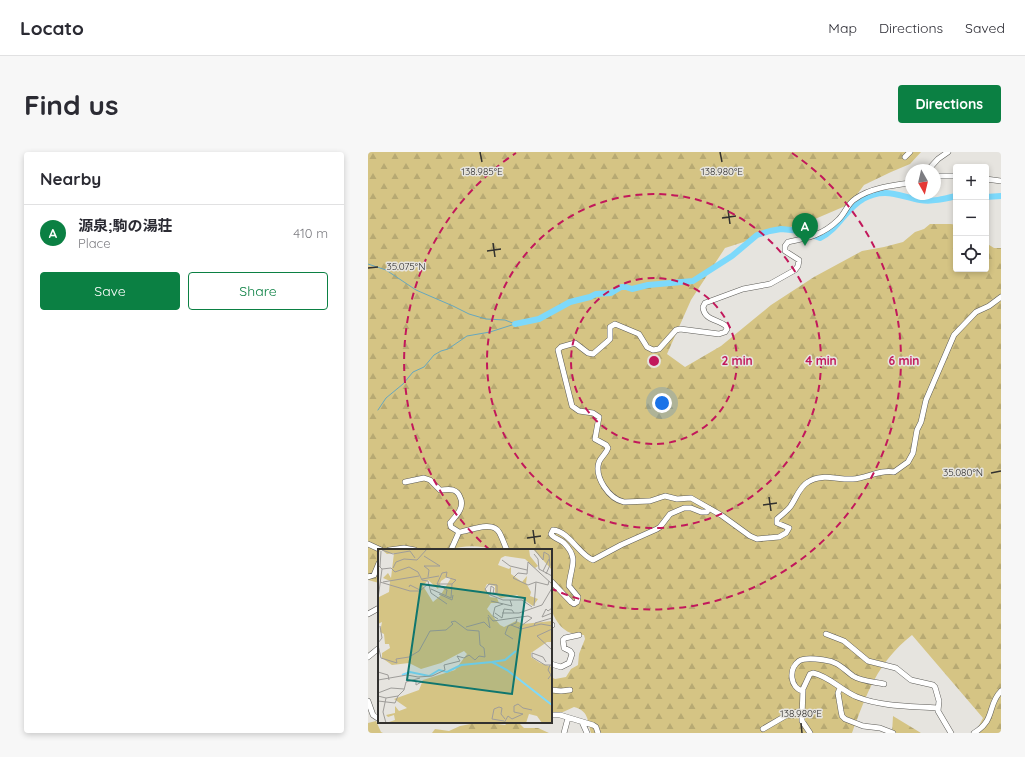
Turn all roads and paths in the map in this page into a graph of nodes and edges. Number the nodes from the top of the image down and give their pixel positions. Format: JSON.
{"nodes":[{"id":1,"x":910,"y":152,"type":"edge"},
{"id":2,"x":948,"y":152,"type":"edge"},
{"id":3,"x":904,"y":157,"type":"dead end"},
{"id":4,"x":933,"y":164,"type":"edge"},
{"id":5,"x":941,"y":176,"type":"edge"},
{"id":6,"x":953,"y":176,"type":"edge"},
{"id":7,"x":989,"y":179,"type":"edge"},
{"id":8,"x":1001,"y":181,"type":"edge"},
{"id":9,"x":905,"y":184,"type":"edge"},
{"id":10,"x":1001,"y":297,"type":"edge"},
{"id":11,"x":405,"y":482,"type":"dead end"},
{"id":12,"x":709,"y":508,"type":"junction"},
{"id":13,"x":459,"y":532,"type":"junction"},
{"id":14,"x":368,"y":544,"type":"edge"},
{"id":15,"x":380,"y":549,"type":"edge"},
{"id":16,"x":396,"y":549,"type":"edge"},
{"id":17,"x":410,"y":549,"type":"edge"},
{"id":18,"x":451,"y":549,"type":"edge"},
{"id":19,"x":507,"y":549,"type":"edge"},
{"id":20,"x":378,"y":565,"type":"edge"},
{"id":21,"x":368,"y":577,"type":"edge"},
{"id":22,"x":552,"y":582,"type":"edge"},
{"id":23,"x":378,"y":609,"type":"edge"},
{"id":24,"x":368,"y":614,"type":"edge"},
{"id":25,"x":826,"y":634,"type":"dead end"},
{"id":26,"x":579,"y":636,"type":"dead end"},
{"id":27,"x":378,"y":649,"type":"edge"},
{"id":28,"x":368,"y":657,"type":"edge"},
{"id":29,"x":552,"y":664,"type":"edge"},
{"id":30,"x":884,"y":684,"type":"dead end"},
{"id":31,"x":840,"y":688,"type":"junction"},
{"id":32,"x":552,"y":690,"type":"edge"},
{"id":33,"x":570,"y":690,"type":"dead end"},
{"id":34,"x":803,"y":691,"type":"junction"},
{"id":35,"x":1000,"y":693,"type":"edge"},
{"id":36,"x":368,"y":701,"type":"edge"},
{"id":37,"x":937,"y":708,"type":"junction"},
{"id":38,"x":370,"y":711,"type":"edge"},
{"id":39,"x":802,"y":711,"type":"junction"},
{"id":40,"x":552,"y":715,"type":"edge"},
{"id":41,"x":378,"y":718,"type":"edge"},
{"id":42,"x":568,"y":718,"type":"junction"},
{"id":43,"x":582,"y":722,"type":"junction"},
{"id":44,"x":763,"y":729,"type":"dead end"},
{"id":45,"x":564,"y":733,"type":"edge"},
{"id":46,"x":588,"y":733,"type":"edge"},
{"id":47,"x":598,"y":733,"type":"edge"},
{"id":48,"x":810,"y":733,"type":"edge"},
{"id":49,"x":893,"y":733,"type":"edge"},
{"id":50,"x":951,"y":733,"type":"edge"},
{"id":51,"x":974,"y":733,"type":"edge"}],
"edges":[{"from":1,"to":3,"type":"street"},
{"from":2,"to":4,"type":"street"},
{"from":5,"to":6,"type":"street"},
{"from":7,"to":8,"type":"street"},
{"from":9,"to":12,"type":"street"},
{"from":10,"to":12,"type":"street"},
{"from":11,"to":13,"type":"street"},
{"from":12,"to":22,"type":"street"},
{"from":13,"to":18,"type":"street"},
{"from":13,"to":19,"type":"street"},
{"from":14,"to":15,"type":"street"},
{"from":16,"to":17,"type":"street"},
{"from":20,"to":21,"type":"street"},
{"from":23,"to":24,"type":"street"},
{"from":25,"to":37,"type":"street"},
{"from":26,"to":29,"type":"street"},
{"from":27,"to":28,"type":"street"},
{"from":30,"to":34,"type":"street"},
{"from":31,"to":34,"type":"street"},
{"from":31,"to":37,"type":"street"},
{"from":31,"to":49,"type":"street"},
{"from":32,"to":33,"type":"street"},
{"from":34,"to":39,"type":"street"},
{"from":35,"to":51,"type":"street"},
{"from":36,"to":38,"type":"street"},
{"from":37,"to":50,"type":"street"},
{"from":38,"to":41,"type":"street"},
{"from":39,"to":44,"type":"street"},
{"from":39,"to":48,"type":"street"},
{"from":40,"to":42,"type":"street"},
{"from":42,"to":43,"type":"street"},
{"from":42,"to":45,"type":"street"},
{"from":43,"to":46,"type":"street"},
{"from":43,"to":47,"type":"street"}]}
